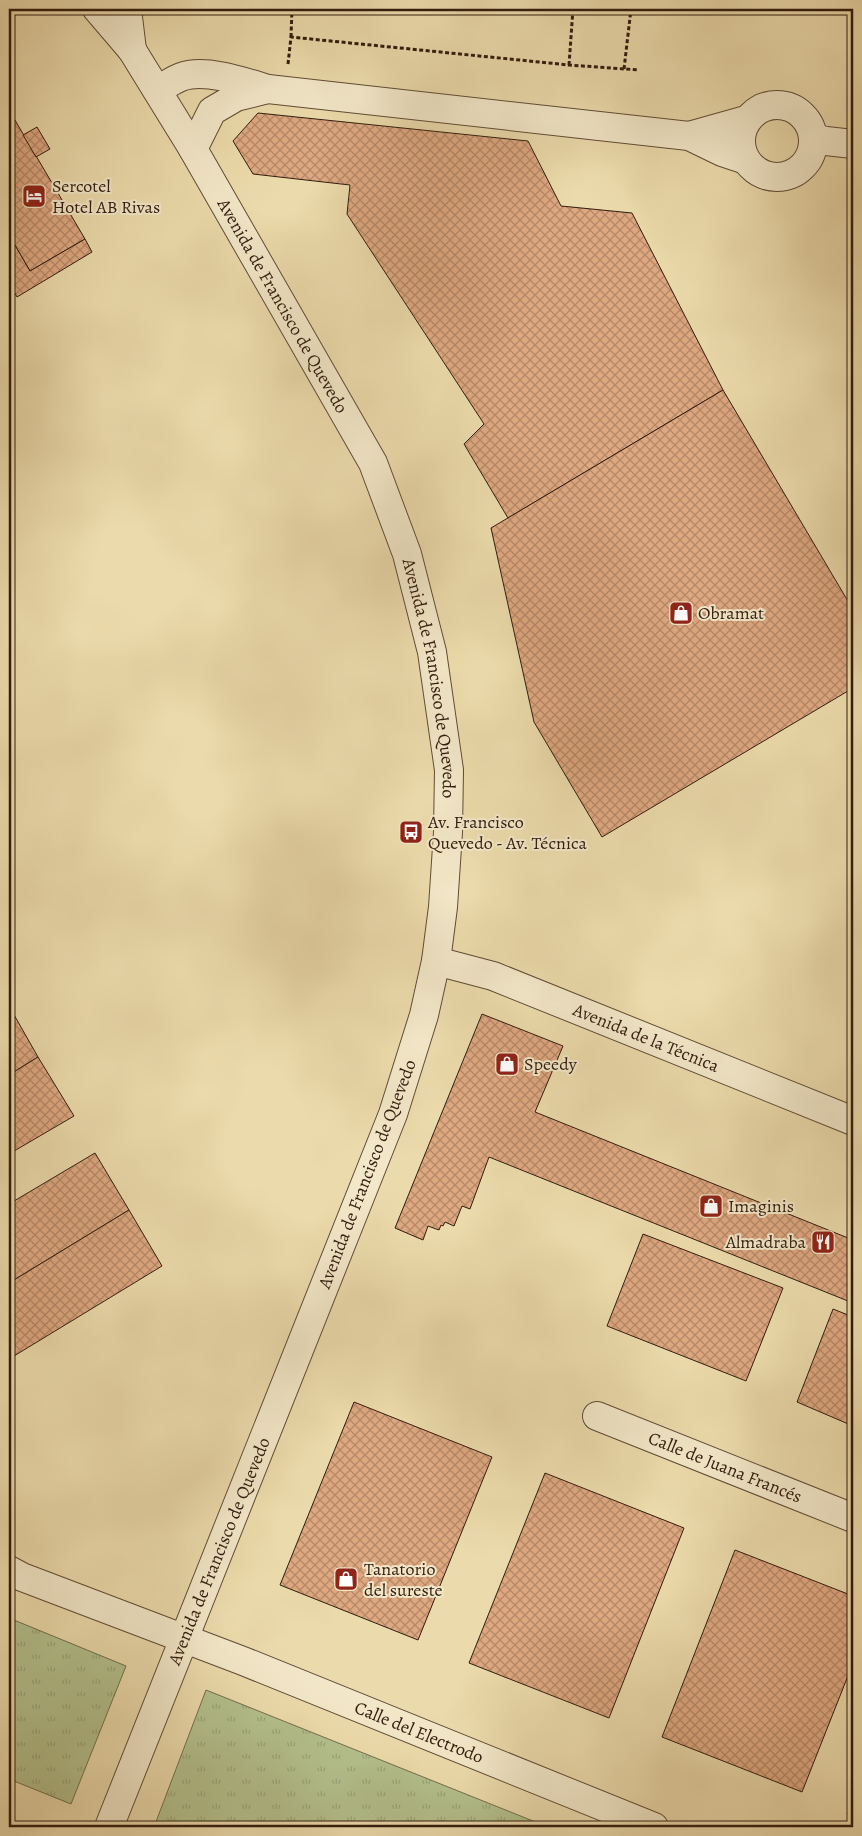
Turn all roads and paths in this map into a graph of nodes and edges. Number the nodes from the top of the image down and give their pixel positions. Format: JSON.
{"nodes":[{"id":1,"x":97,"y":9,"type":"edge"},
{"id":2,"x":127,"y":9,"type":"edge"},
{"id":3,"x":292,"y":9,"type":"edge"},
{"id":4,"x":574,"y":9,"type":"edge"},
{"id":5,"x":631,"y":9,"type":"edge"},
{"id":6,"x":291,"y":37,"type":"junction"},
{"id":7,"x":132,"y":50,"type":"junction"},
{"id":8,"x":569,"y":64,"type":"junction"},
{"id":9,"x":624,"y":69,"type":"junction"},
{"id":10,"x":639,"y":70,"type":"dead end"},
{"id":11,"x":157,"y":90,"type":"junction"},
{"id":12,"x":277,"y":90,"type":"junction"},
{"id":13,"x":746,"y":120,"type":"junction"},
{"id":14,"x":689,"y":136,"type":"junction"},
{"id":15,"x":813,"y":138,"type":"junction"},
{"id":16,"x":853,"y":144,"type":"edge"},
{"id":17,"x":193,"y":149,"type":"junction"},
{"id":18,"x":746,"y":160,"type":"junction"},
{"id":19,"x":436,"y":962,"type":"junction"},
{"id":20,"x":853,"y":1121,"type":"edge"},
{"id":21,"x":597,"y":1416,"type":"dead end"},
{"id":22,"x":853,"y":1518,"type":"edge"},
{"id":23,"x":9,"y":1570,"type":"edge"},
{"id":24,"x":185,"y":1640,"type":"junction"},
{"id":25,"x":109,"y":1827,"type":"edge"},
{"id":26,"x":654,"y":1827,"type":"edge"}],
"edges":[{"from":1,"to":7,"type":"street","name":"Avenida de Francisco de Quevedo"},
{"from":2,"to":7,"type":"street","name":"Avenida de Francisco de Quevedo"},
{"from":3,"to":6,"type":"path"},
{"from":4,"to":8,"type":"path"},
{"from":5,"to":9,"type":"path"},
{"from":6,"to":8,"type":"path"},
{"from":6,"to":12,"type":"path"},
{"from":7,"to":11,"type":"street","name":"Avenida de Francisco de Quevedo"},
{"from":8,"to":9,"type":"path"},
{"from":9,"to":10,"type":"path"},
{"from":11,"to":12,"type":"street"},
{"from":11,"to":17,"type":"street","name":"Avenida de Francisco de Quevedo"},
{"from":12,"to":14,"type":"street"},
{"from":12,"to":17,"type":"street"},
{"from":13,"to":14,"type":"street"},
{"from":13,"to":15,"type":"street"},
{"from":13,"to":18,"type":"street"},
{"from":14,"to":18,"type":"street"},
{"from":15,"to":16,"type":"street"},
{"from":15,"to":18,"type":"street"},
{"from":17,"to":19,"type":"street","name":"Avenida de Francisco de Quevedo"},
{"from":19,"to":20,"type":"street","name":"Avenida de la Técnica"},
{"from":19,"to":24,"type":"street","name":"Avenida de Francisco de Quevedo"},
{"from":21,"to":22,"type":"street","name":"Calle de Juana Francés"},
{"from":23,"to":24,"type":"street","name":"Calle del Electrodo"},
{"from":24,"to":25,"type":"street","name":"Avenida de Francisco de Quevedo"},
{"from":24,"to":26,"type":"street","name":"Calle del Electrodo"}]}
